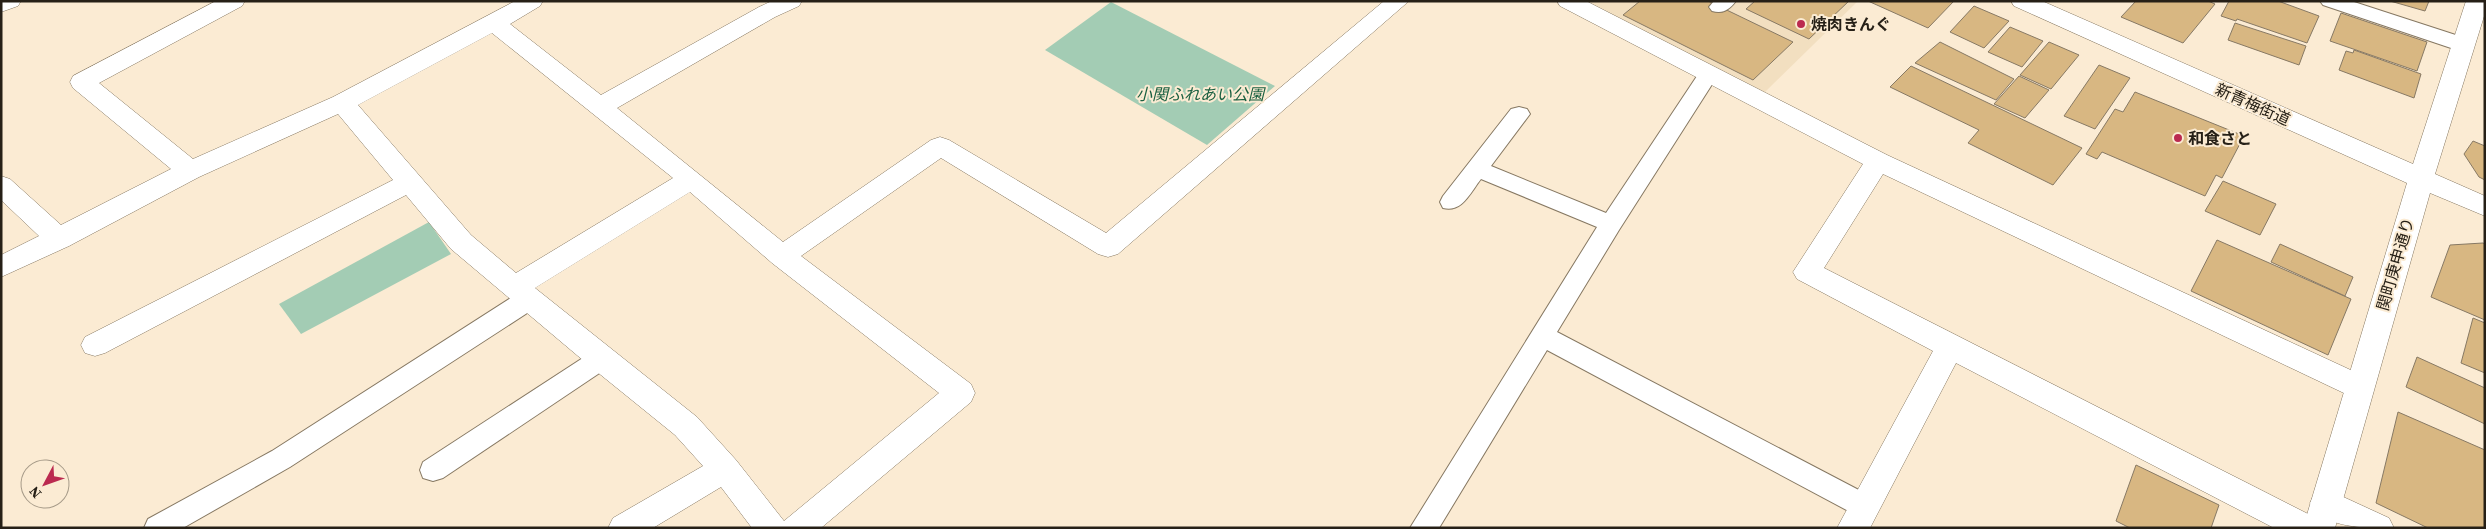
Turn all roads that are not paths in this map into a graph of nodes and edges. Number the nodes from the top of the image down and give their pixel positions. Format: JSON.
{"nodes":[{"id":1,"x":10,"y":1,"type":"edge"},
{"id":2,"x":234,"y":1,"type":"edge"},
{"id":3,"x":532,"y":1,"type":"edge"},
{"id":4,"x":791,"y":1,"type":"edge"},
{"id":5,"x":1398,"y":1,"type":"edge"},
{"id":6,"x":1568,"y":1,"type":"edge"},
{"id":7,"x":2022,"y":1,"type":"edge"},
{"id":8,"x":2330,"y":1,"type":"edge"},
{"id":9,"x":2477,"y":1,"type":"edge"},
{"id":10,"x":1,"y":6,"type":"edge"},
{"id":11,"x":494,"y":23,"type":"junction"},
{"id":12,"x":2464,"y":45,"type":"junction"},
{"id":13,"x":1708,"y":75,"type":"junction"},
{"id":14,"x":342,"y":103,"type":"junction"},
{"id":15,"x":600,"y":107,"type":"junction"},
{"id":16,"x":1519,"y":114,"type":"dead end"},
{"id":17,"x":1878,"y":161,"type":"junction"},
{"id":18,"x":1477,"y":169,"type":"junction"},
{"id":19,"x":190,"y":171,"type":"junction"},
{"id":20,"x":2421,"y":178,"type":"junction"},
{"id":21,"x":691,"y":179,"type":"junction"},
{"id":22,"x":410,"y":182,"type":"junction"},
{"id":23,"x":1,"y":185,"type":"edge"},
{"id":24,"x":1451,"y":202,"type":"dead end"},
{"id":25,"x":2485,"y":207,"type":"edge"},
{"id":26,"x":1611,"y":224,"type":"junction"},
{"id":27,"x":59,"y":239,"type":"junction"},
{"id":28,"x":782,"y":256,"type":"junction"},
{"id":29,"x":1,"y":267,"type":"edge"},
{"id":30,"x":522,"y":293,"type":"junction"},
{"id":31,"x":1543,"y":336,"type":"junction"},
{"id":32,"x":95,"y":345,"type":"dead end"},
{"id":33,"x":1950,"y":347,"type":"junction"},
{"id":34,"x":601,"y":359,"type":"junction"},
{"id":35,"x":2359,"y":387,"type":"junction"},
{"id":36,"x":725,"y":469,"type":"junction"},
{"id":37,"x":432,"y":470,"type":"dead end"},
{"id":38,"x":2323,"y":515,"type":"edge"},
{"id":39,"x":1858,"y":517,"type":"edge"},
{"id":40,"x":158,"y":528,"type":"edge"},
{"id":41,"x":624,"y":528,"type":"edge"},
{"id":42,"x":771,"y":528,"type":"edge"},
{"id":43,"x":797,"y":528,"type":"edge"},
{"id":44,"x":1424,"y":528,"type":"edge"},
{"id":45,"x":2305,"y":528,"type":"edge"},
{"id":46,"x":2378,"y":528,"type":"edge"}],
"edges":[{"from":1,"to":10,"type":"street"},
{"from":2,"to":19,"type":"street"},
{"from":3,"to":11,"type":"street"},
{"from":4,"to":15,"type":"street"},
{"from":5,"to":28,"type":"street"},
{"from":6,"to":13,"type":"street"},
{"from":7,"to":20,"type":"street","name":"新青梅街道"},
{"from":8,"to":12,"type":"lane"},
{"from":9,"to":12,"type":"street","name":"関町庚申通り"},
{"from":11,"to":14,"type":"street"},
{"from":11,"to":15,"type":"street"},
{"from":12,"to":20,"type":"street","name":"関町庚申通り"},
{"from":13,"to":17,"type":"street"},
{"from":13,"to":26,"type":"lane"},
{"from":14,"to":19,"type":"street"},
{"from":14,"to":22,"type":"street"},
{"from":15,"to":21,"type":"street"},
{"from":16,"to":18,"type":"lane"},
{"from":17,"to":33,"type":"street"},
{"from":17,"to":35,"type":"street"},
{"from":18,"to":24,"type":"lane"},
{"from":18,"to":26,"type":"lane"},
{"from":19,"to":27,"type":"street"},
{"from":20,"to":25,"type":"street","name":"新青梅街道"},
{"from":20,"to":35,"type":"street","name":"関町庚申通り"},
{"from":21,"to":28,"type":"street"},
{"from":21,"to":30,"type":"street"},
{"from":22,"to":30,"type":"street"},
{"from":22,"to":32,"type":"street"},
{"from":23,"to":27,"type":"street"},
{"from":26,"to":31,"type":"lane"},
{"from":27,"to":29,"type":"street"},
{"from":28,"to":43,"type":"street"},
{"from":30,"to":34,"type":"street"},
{"from":30,"to":40,"type":"lane"},
{"from":31,"to":39,"type":"lane"},
{"from":31,"to":44,"type":"lane"},
{"from":33,"to":39,"type":"street"},
{"from":33,"to":45,"type":"street"},
{"from":34,"to":36,"type":"street"},
{"from":34,"to":37,"type":"lane"},
{"from":35,"to":38,"type":"street","name":"関町庚申通り"},
{"from":36,"to":41,"type":"street"},
{"from":36,"to":42,"type":"street"},
{"from":38,"to":46,"type":"street"}]}
